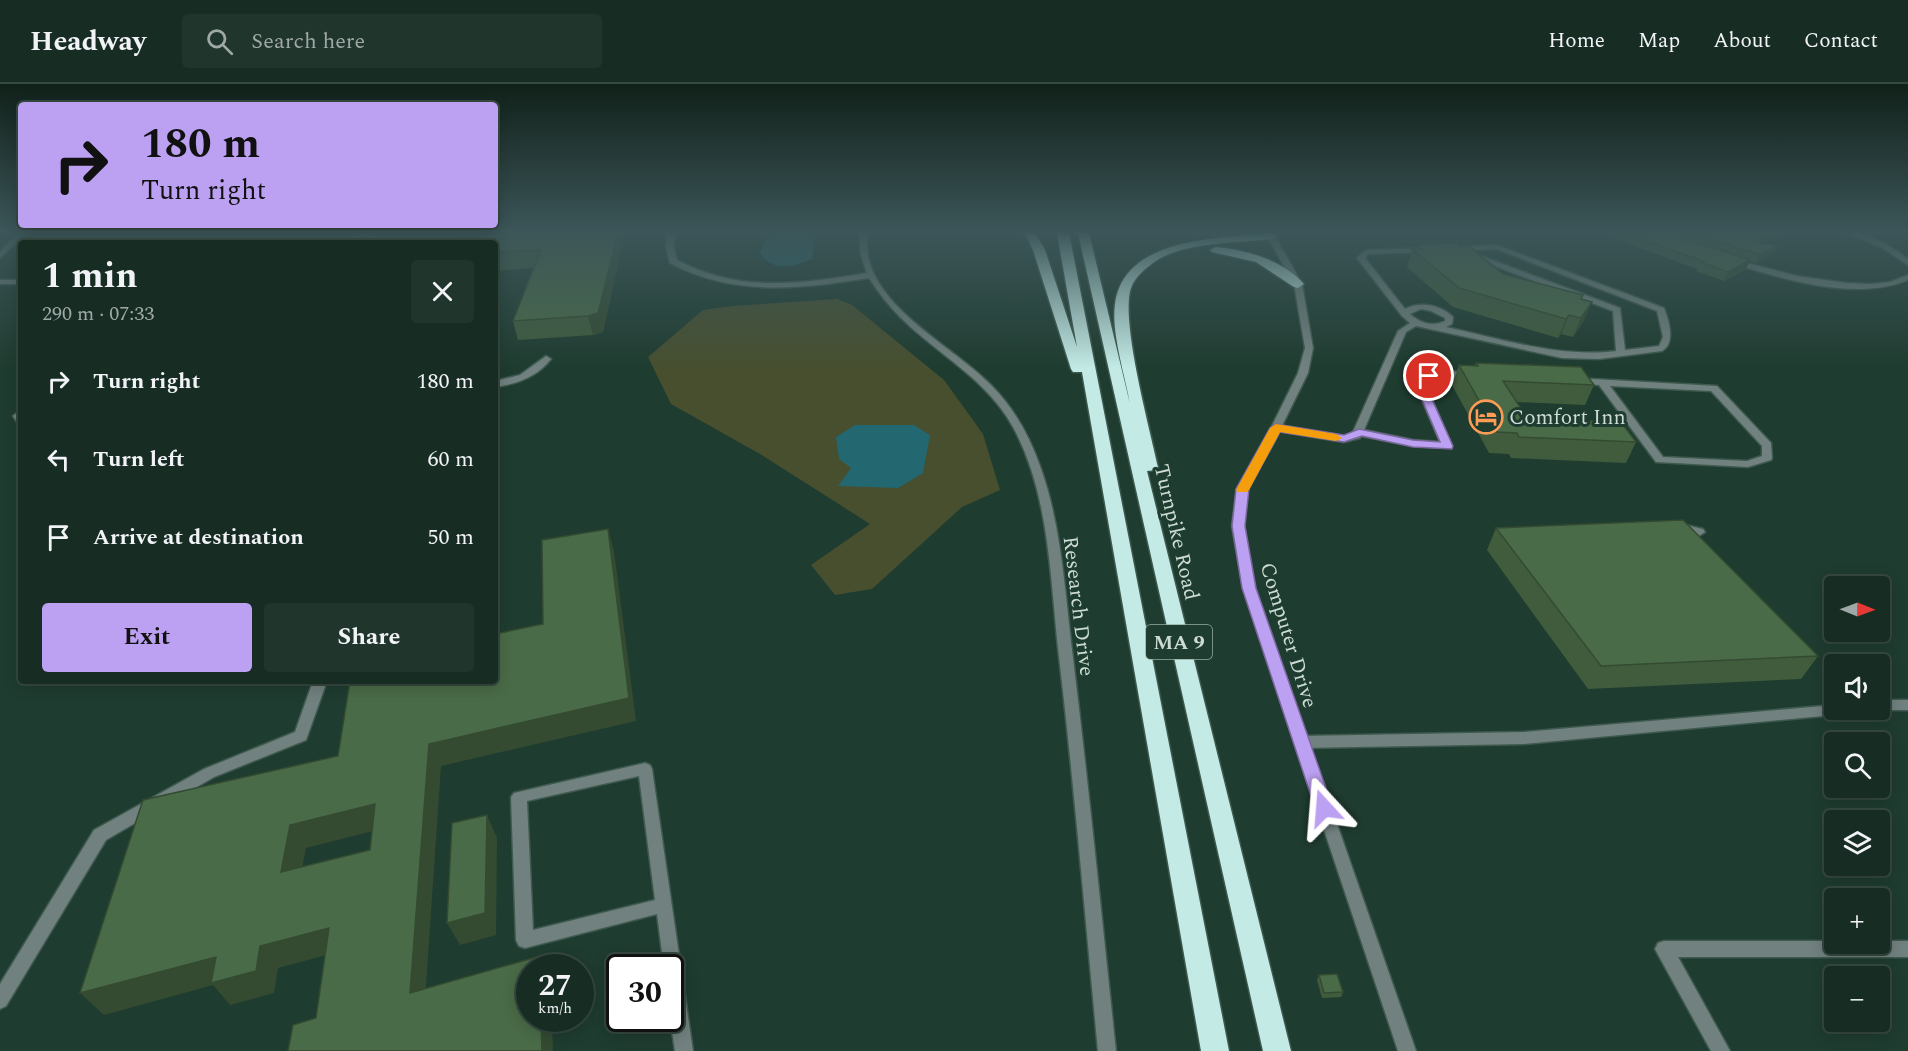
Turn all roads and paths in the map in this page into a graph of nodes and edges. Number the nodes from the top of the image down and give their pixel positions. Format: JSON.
{"nodes":[{"id":1,"x":717,"y":278,"type":"edge"},
{"id":2,"x":854,"y":278,"type":"edge"},
{"id":3,"x":874,"y":278,"type":"edge"},
{"id":4,"x":1049,"y":278,"type":"edge"},
{"id":5,"x":1071,"y":278,"type":"edge"},
{"id":6,"x":1094,"y":278,"type":"edge"},
{"id":7,"x":1130,"y":278,"type":"edge"},
{"id":8,"x":1290,"y":278,"type":"edge"},
{"id":9,"x":1295,"y":278,"type":"edge"},
{"id":10,"x":1377,"y":278,"type":"edge"},
{"id":11,"x":1534,"y":278,"type":"edge"},
{"id":12,"x":1578,"y":278,"type":"edge"},
{"id":13,"x":1804,"y":278,"type":"edge"},
{"id":14,"x":1905,"y":278,"type":"edge"},
{"id":15,"x":0,"y":282,"type":"edge"},
{"id":16,"x":18,"y":282,"type":"edge"},
{"id":17,"x":1298,"y":284,"type":"junction"},
{"id":18,"x":1406,"y":314,"type":"junction"},
{"id":19,"x":1415,"y":323,"type":"junction"},
{"id":20,"x":1436,"y":327,"type":"junction"},
{"id":21,"x":1621,"y":352,"type":"junction"},
{"id":22,"x":546,"y":359,"type":"dead end"},
{"id":23,"x":1486,"y":376,"type":"edge"},
{"id":24,"x":1567,"y":380,"type":"edge"},
{"id":25,"x":1602,"y":382,"type":"junction"},
{"id":26,"x":498,"y":384,"type":"edge"},
{"id":27,"x":1276,"y":428,"type":"junction"},
{"id":28,"x":1359,"y":432,"type":"junction"},
{"id":29,"x":1106,"y":463,"type":"junction"},
{"id":30,"x":1664,"y":523,"type":"edge"},
{"id":31,"x":1699,"y":532,"type":"edge"},
{"id":32,"x":319,"y":684,"type":"edge"},
{"id":33,"x":1890,"y":705,"type":"edge"},
{"id":34,"x":1908,"y":705,"type":"edge"},
{"id":35,"x":1194,"y":708,"type":"junction"},
{"id":36,"x":1824,"y":711,"type":"edge"},
{"id":37,"x":1301,"y":742,"type":"junction"},
{"id":38,"x":663,"y":905,"type":"junction"},
{"id":39,"x":1908,"y":949,"type":"edge"},
{"id":40,"x":0,"y":1000,"type":"edge"},
{"id":41,"x":684,"y":1051,"type":"edge"},
{"id":42,"x":1107,"y":1051,"type":"edge"},
{"id":43,"x":1215,"y":1051,"type":"edge"},
{"id":44,"x":1277,"y":1051,"type":"edge"},
{"id":45,"x":1407,"y":1051,"type":"edge"},
{"id":46,"x":1721,"y":1051,"type":"edge"}],
"edges":[{"from":1,"to":2,"type":"street"},
{"from":3,"to":42,"type":"street","name":"Research Drive"},
{"from":4,"to":29,"type":"highway"},
{"from":5,"to":29,"type":"highway","number":"MA 9"},
{"from":6,"to":35,"type":"highway","name":"Turnpike Road","number":"MA 9"},
{"from":7,"to":35,"type":"highway"},
{"from":8,"to":17,"type":"highway"},
{"from":9,"to":17,"type":"street","name":"Computer Drive"},
{"from":10,"to":18,"type":"street"},
{"from":11,"to":21,"type":"street"},
{"from":12,"to":21,"type":"street"},
{"from":13,"to":14,"type":"street"},
{"from":15,"to":16,"type":"street"},
{"from":17,"to":27,"type":"street","name":"Computer Drive"},
{"from":18,"to":19,"type":"street"},
{"from":18,"to":20,"type":"street"},
{"from":19,"to":20,"type":"street"},
{"from":19,"to":28,"type":"street"},
{"from":20,"to":21,"type":"street"},
{"from":22,"to":26,"type":"street"},
{"from":23,"to":28,"type":"street"},
{"from":24,"to":25,"type":"street"},
{"from":25,"to":25,"type":"street"},
{"from":27,"to":28,"type":"street"},
{"from":27,"to":37,"type":"street","name":"Computer Drive"},
{"from":29,"to":43,"type":"highway","number":"MA 9"},
{"from":30,"to":31,"type":"street"},
{"from":32,"to":40,"type":"street"},
{"from":33,"to":34,"type":"street"},
{"from":35,"to":44,"type":"highway","name":"Turnpike Road","number":"MA 9"},
{"from":36,"to":37,"type":"street"},
{"from":37,"to":45,"type":"street","name":"Computer Drive"},
{"from":38,"to":38,"type":"street"},
{"from":38,"to":41,"type":"street"},
{"from":39,"to":46,"type":"street"}]}
